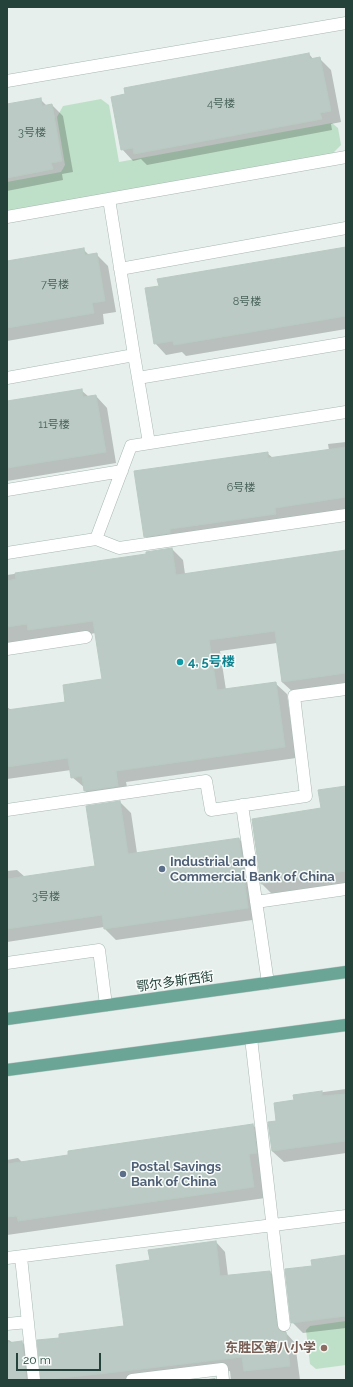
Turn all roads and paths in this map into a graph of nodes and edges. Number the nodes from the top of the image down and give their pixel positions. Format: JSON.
{"nodes":[{"id":1,"x":346,"y":23,"type":"edge"},
{"id":2,"x":7,"y":81,"type":"edge"},
{"id":3,"x":346,"y":157,"type":"edge"},
{"id":4,"x":109,"y":199,"type":"junction"},
{"id":5,"x":7,"y":217,"type":"edge"},
{"id":6,"x":346,"y":228,"type":"edge"},
{"id":7,"x":120,"y":269,"type":"junction"},
{"id":8,"x":346,"y":343,"type":"edge"},
{"id":9,"x":134,"y":355,"type":"junction"},
{"id":10,"x":7,"y":378,"type":"edge"},
{"id":11,"x":138,"y":378,"type":"junction"},
{"id":12,"x":346,"y":412,"type":"edge"},
{"id":13,"x":149,"y":443,"type":"junction"},
{"id":14,"x":122,"y":471,"type":"junction"},
{"id":15,"x":7,"y":490,"type":"edge"},
{"id":16,"x":346,"y":515,"type":"edge"},
{"id":17,"x":96,"y":539,"type":"junction"},
{"id":18,"x":7,"y":553,"type":"edge"},
{"id":19,"x":86,"y":637,"type":"dead end"},
{"id":20,"x":7,"y":649,"type":"edge"},
{"id":21,"x":346,"y":689,"type":"edge"},
{"id":22,"x":242,"y":805,"type":"junction"},
{"id":23,"x":7,"y":810,"type":"edge"},
{"id":24,"x":346,"y":889,"type":"edge"},
{"id":25,"x":256,"y":902,"type":"junction"},
{"id":26,"x":7,"y":963,"type":"edge"},
{"id":27,"x":346,"y":972,"type":"edge"},
{"id":28,"x":268,"y":983,"type":"junction"},
{"id":29,"x":106,"y":1005,"type":"junction"},
{"id":30,"x":7,"y":1019,"type":"edge"},
{"id":31,"x":346,"y":1025,"type":"edge"},
{"id":32,"x":251,"y":1038,"type":"junction"},
{"id":33,"x":7,"y":1070,"type":"edge"},
{"id":34,"x":346,"y":1216,"type":"edge"},
{"id":35,"x":273,"y":1225,"type":"junction"},
{"id":36,"x":20,"y":1256,"type":"junction"},
{"id":37,"x":7,"y":1258,"type":"edge"},
{"id":38,"x":28,"y":1322,"type":"junction"},
{"id":39,"x":7,"y":1324,"type":"edge"},
{"id":40,"x":284,"y":1325,"type":"dead end"},
{"id":41,"x":34,"y":1380,"type":"edge"},
{"id":42,"x":132,"y":1380,"type":"edge"},
{"id":43,"x":223,"y":1380,"type":"edge"}],
"edges":[{"from":1,"to":2,"type":"lane"},
{"from":3,"to":4,"type":"lane"},
{"from":4,"to":5,"type":"lane"},
{"from":4,"to":7,"type":"lane"},
{"from":6,"to":7,"type":"lane"},
{"from":7,"to":9,"type":"lane"},
{"from":8,"to":11,"type":"lane"},
{"from":9,"to":10,"type":"lane"},
{"from":9,"to":11,"type":"lane"},
{"from":11,"to":13,"type":"lane"},
{"from":12,"to":13,"type":"lane"},
{"from":13,"to":14,"type":"lane"},
{"from":14,"to":15,"type":"lane"},
{"from":14,"to":17,"type":"lane"},
{"from":16,"to":17,"type":"lane"},
{"from":17,"to":18,"type":"lane"},
{"from":19,"to":20,"type":"lane"},
{"from":21,"to":22,"type":"lane"},
{"from":22,"to":23,"type":"lane"},
{"from":22,"to":25,"type":"lane"},
{"from":24,"to":25,"type":"lane"},
{"from":25,"to":28,"type":"lane"},
{"from":26,"to":29,"type":"lane"},
{"from":27,"to":28,"type":"main road","name":"鄂尔多斯西街"},
{"from":28,"to":29,"type":"main road","name":"鄂尔多斯西街"},
{"from":29,"to":30,"type":"main road","name":"鄂尔多斯西街"},
{"from":31,"to":32,"type":"main road"},
{"from":32,"to":33,"type":"main road"},
{"from":32,"to":35,"type":"lane"},
{"from":34,"to":35,"type":"lane"},
{"from":35,"to":36,"type":"lane"},
{"from":35,"to":40,"type":"lane"},
{"from":36,"to":37,"type":"lane"},
{"from":36,"to":38,"type":"lane"},
{"from":38,"to":39,"type":"lane"},
{"from":38,"to":41,"type":"lane"},
{"from":42,"to":43,"type":"lane"}]}
